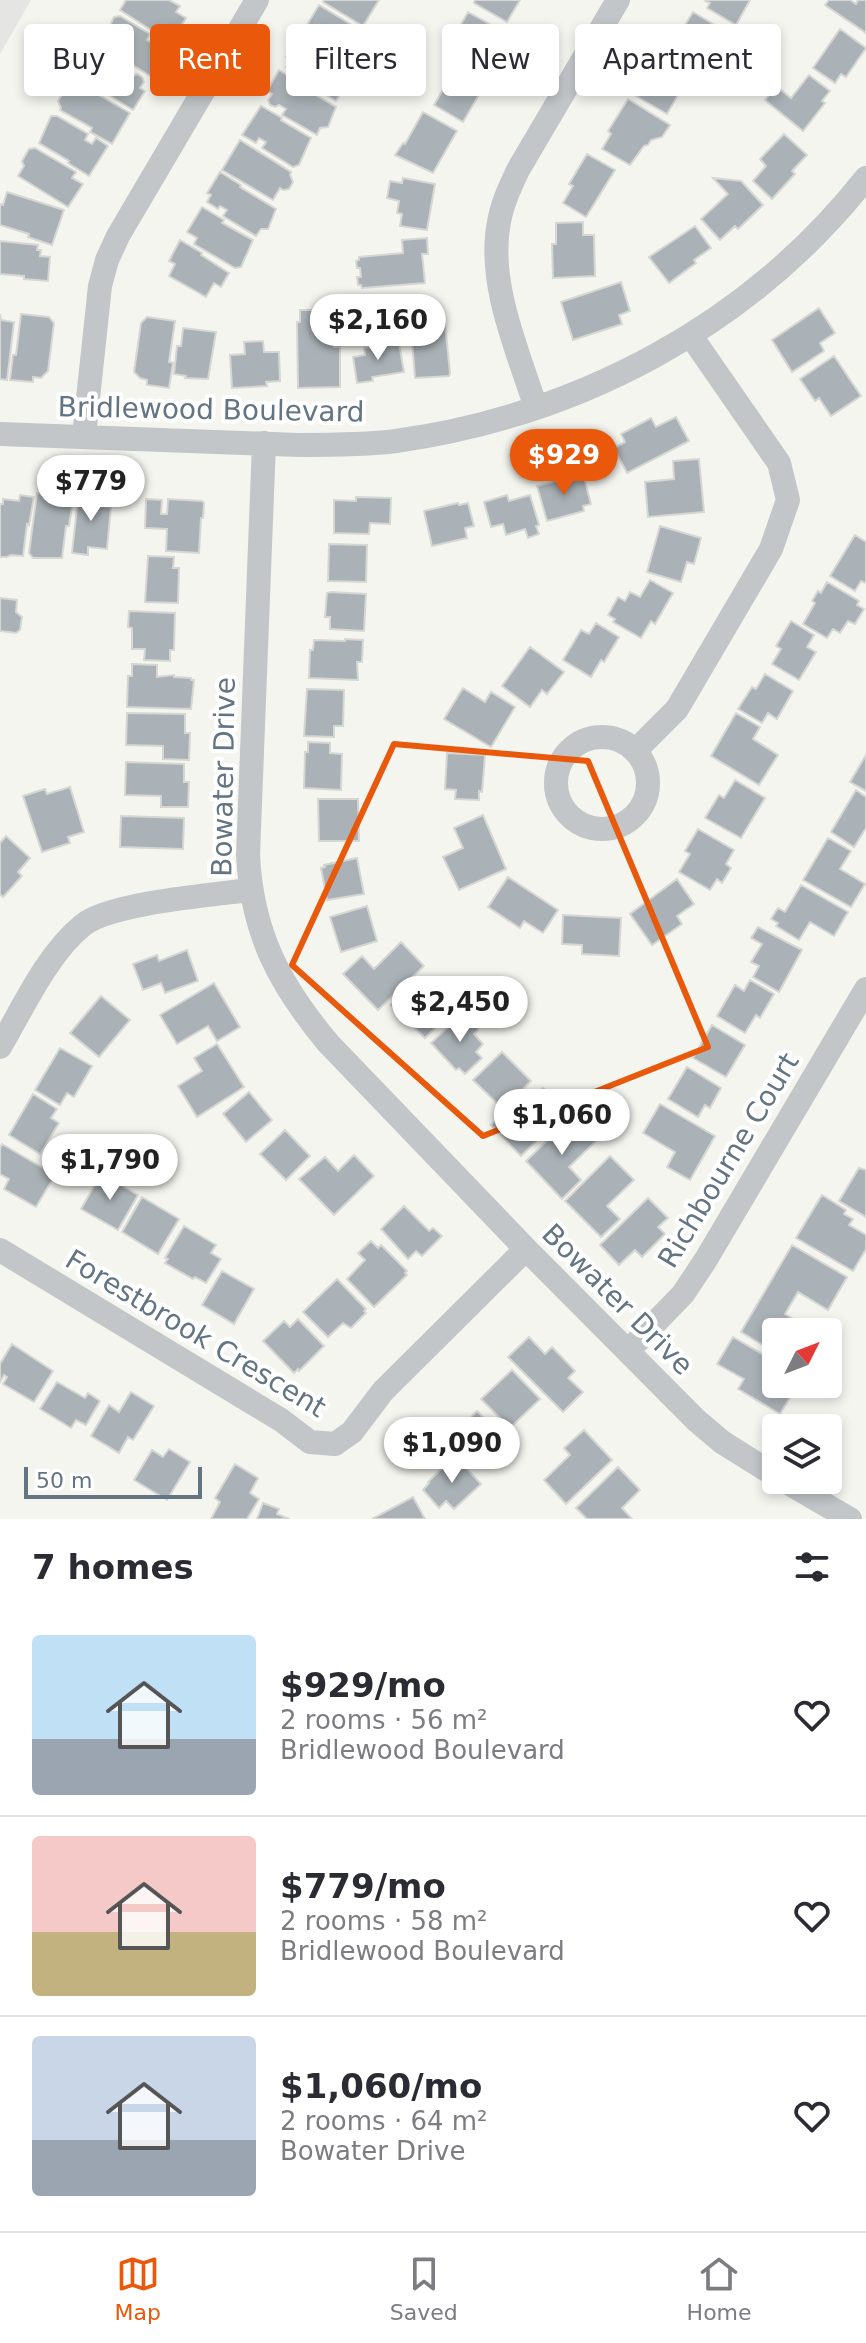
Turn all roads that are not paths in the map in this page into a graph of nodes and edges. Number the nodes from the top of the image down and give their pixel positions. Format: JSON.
{"nodes":[{"id":1,"x":257,"y":0,"type":"edge"},
{"id":2,"x":618,"y":0,"type":"edge"},
{"id":3,"x":866,"y":178,"type":"edge"},
{"id":4,"x":691,"y":336,"type":"junction"},
{"id":5,"x":536,"y":408,"type":"junction"},
{"id":6,"x":0,"y":434,"type":"edge"},
{"id":7,"x":84,"y":436,"type":"junction"},
{"id":8,"x":264,"y":443,"type":"junction"},
{"id":9,"x":635,"y":751,"type":"dead end"},
{"id":10,"x":250,"y":890,"type":"junction"},
{"id":11,"x":866,"y":989,"type":"edge"},
{"id":12,"x":0,"y":1047,"type":"edge"},
{"id":13,"x":526,"y":1249,"type":"junction"},
{"id":14,"x":0,"y":1250,"type":"edge"},
{"id":15,"x":628,"y":1351,"type":"junction"},
{"id":16,"x":762,"y":1467,"type":"edge"},
{"id":17,"x":807,"y":1494,"type":"edge"},
{"id":18,"x":850,"y":1519,"type":"edge"}],
"edges":[{"from":1,"to":7,"type":"street"},
{"from":2,"to":5,"type":"street"},
{"from":3,"to":4,"type":"street","name":"Bridlewood Boulevard"},
{"from":4,"to":5,"type":"street","name":"Bridlewood Boulevard"},
{"from":4,"to":9,"type":"street"},
{"from":5,"to":8,"type":"street","name":"Bridlewood Boulevard"},
{"from":6,"to":7,"type":"street","name":"Bridlewood Boulevard"},
{"from":7,"to":8,"type":"street","name":"Bridlewood Boulevard"},
{"from":8,"to":10,"type":"street","name":"Bowater Drive"},
{"from":10,"to":12,"type":"street"},
{"from":10,"to":13,"type":"street","name":"Bowater Drive"},
{"from":11,"to":15,"type":"street","name":"Richbourne Court"},
{"from":13,"to":14,"type":"street","name":"Forestbrook Crescent"},
{"from":13,"to":15,"type":"street","name":"Bowater Drive"},
{"from":15,"to":16,"type":"street","name":"Bowater Drive"},
{"from":17,"to":18,"type":"street"}]}
